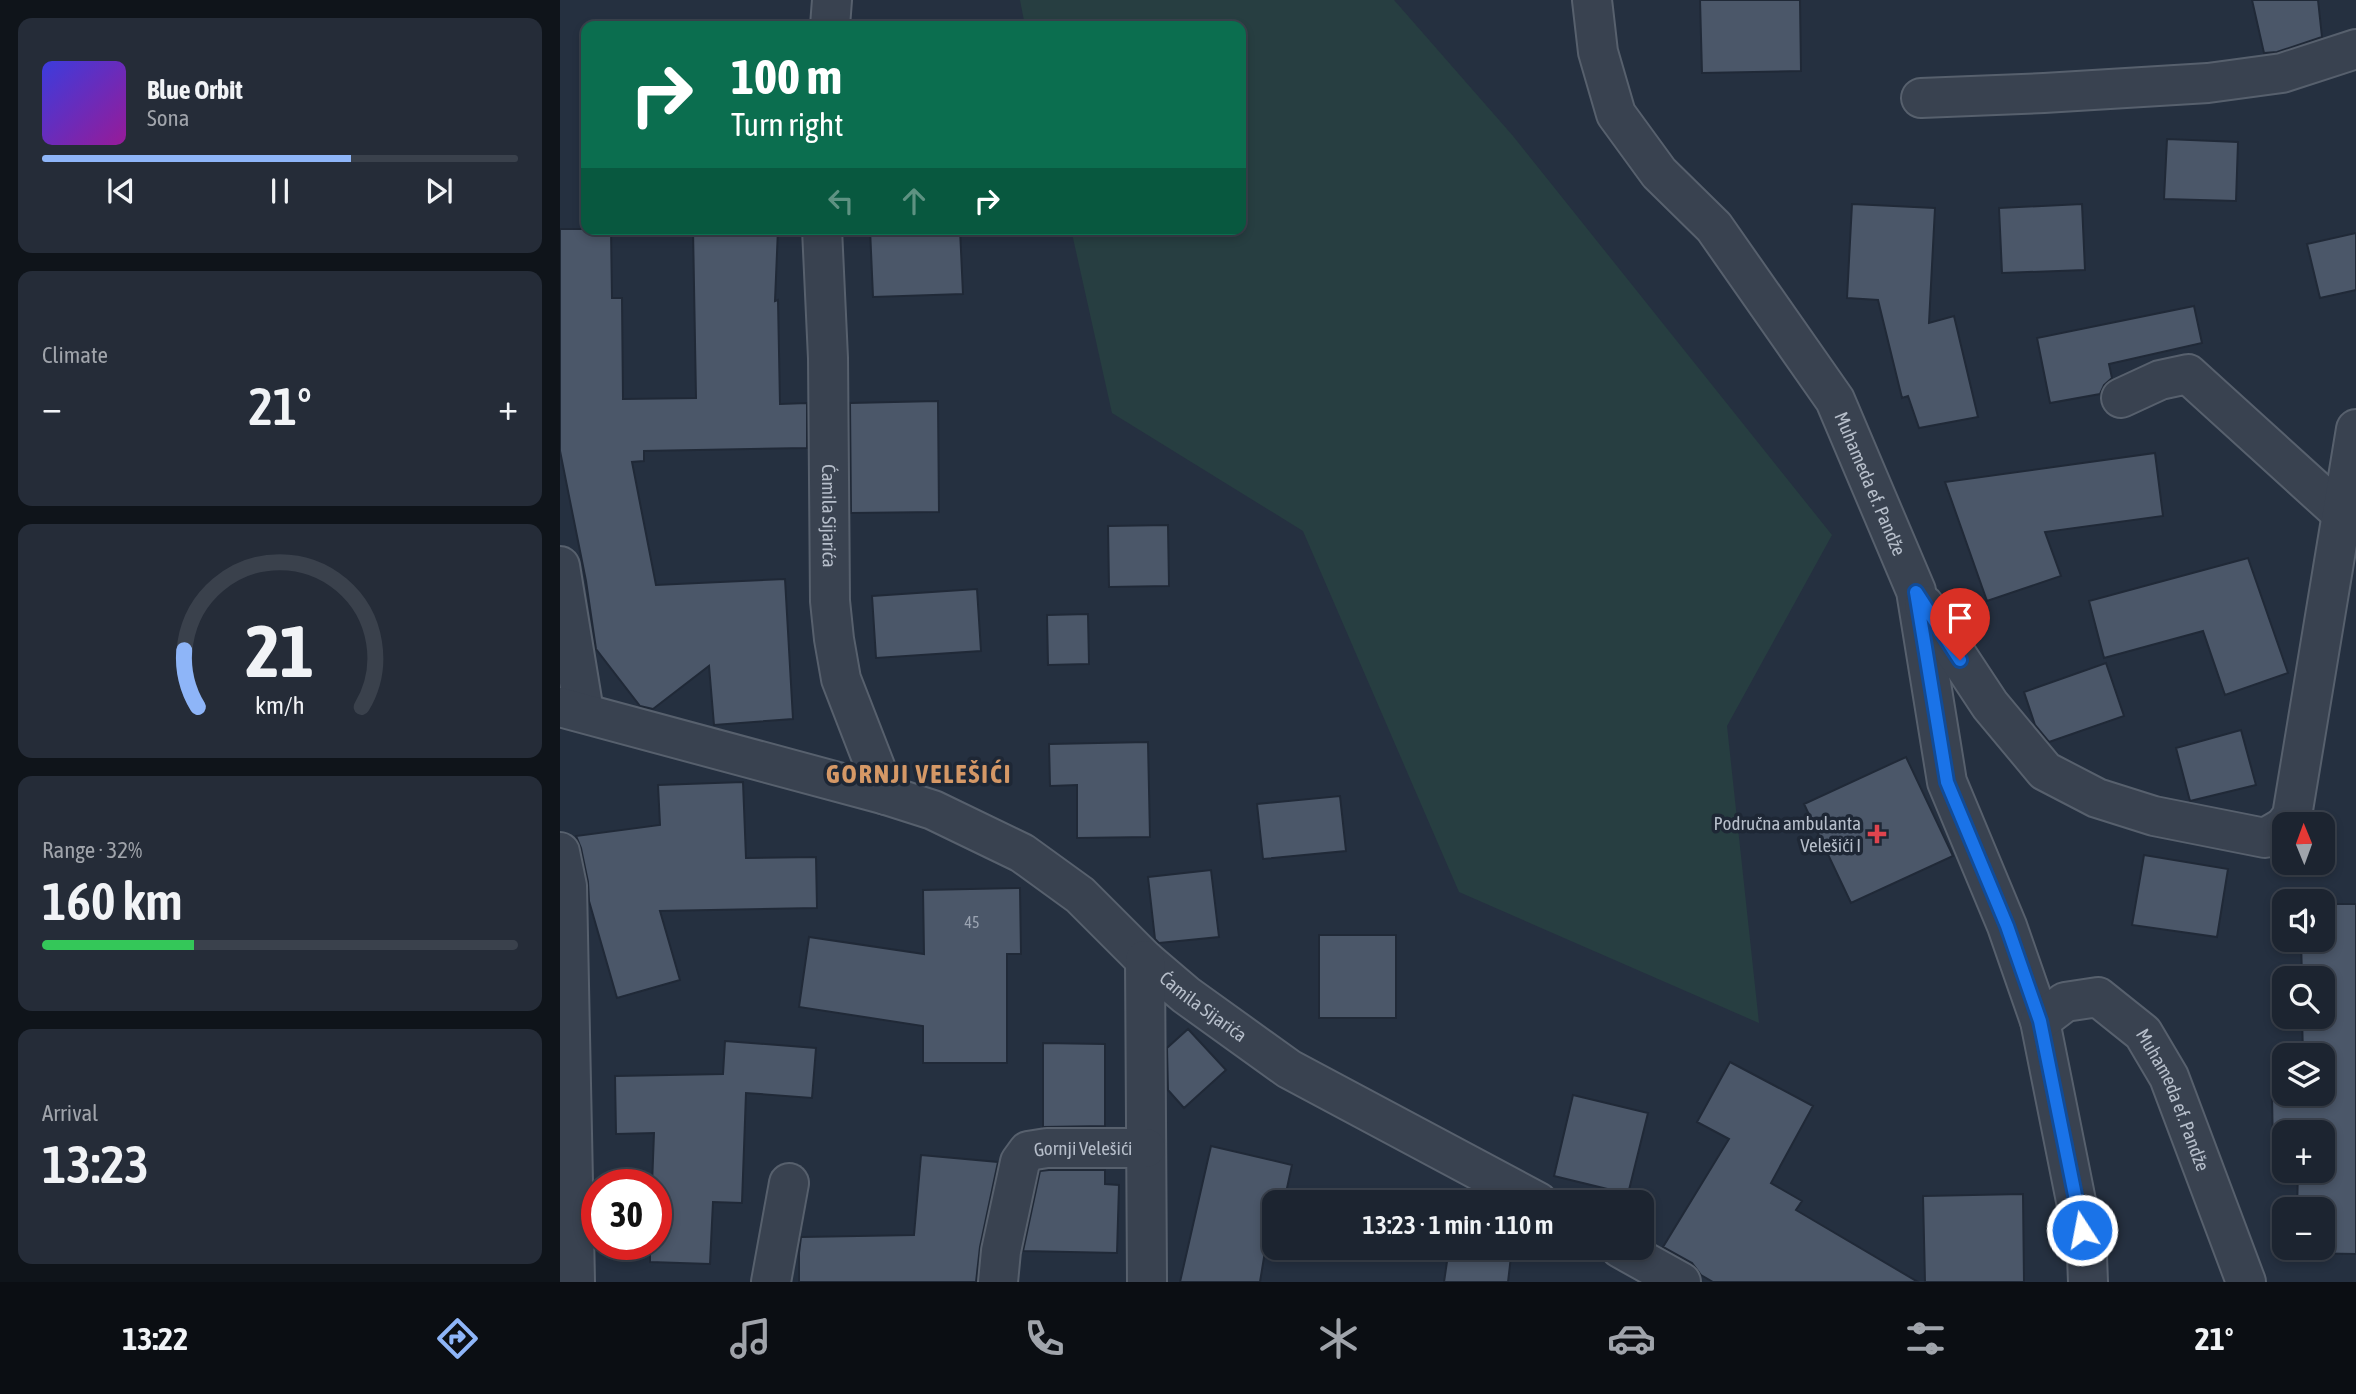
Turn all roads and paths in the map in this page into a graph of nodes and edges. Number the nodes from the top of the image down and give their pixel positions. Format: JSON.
{"nodes":[{"id":1,"x":832,"y":0,"type":"edge"},
{"id":2,"x":1592,"y":0,"type":"edge"},
{"id":3,"x":830,"y":21,"type":"edge"},
{"id":4,"x":2356,"y":49,"type":"edge"},
{"id":5,"x":1921,"y":98,"type":"dead end"},
{"id":6,"x":822,"y":235,"type":"edge"},
{"id":7,"x":2120,"y":398,"type":"dead end"},
{"id":8,"x":2356,"y":429,"type":"edge"},
{"id":9,"x":2342,"y":514,"type":"junction"},
{"id":10,"x":560,"y":566,"type":"edge"},
{"id":11,"x":1916,"y":592,"type":"junction"},
{"id":12,"x":572,"y":709,"type":"edge"},
{"id":13,"x":886,"y":795,"type":"junction"},
{"id":14,"x":2293,"y":812,"type":"edge"},
{"id":15,"x":2272,"y":833,"type":"edge"},
{"id":16,"x":560,"y":852,"type":"edge"},
{"id":17,"x":1145,"y":960,"type":"junction"},
{"id":18,"x":2040,"y":1021,"type":"junction"},
{"id":19,"x":1146,"y":1148,"type":"junction"},
{"id":20,"x":789,"y":1183,"type":"dead end"},
{"id":21,"x":1516,"y":1190,"type":"edge"},
{"id":22,"x":1642,"y":1260,"type":"edge"},
{"id":23,"x":575,"y":1282,"type":"edge"},
{"id":24,"x":771,"y":1282,"type":"edge"},
{"id":25,"x":999,"y":1282,"type":"edge"},
{"id":26,"x":1147,"y":1282,"type":"edge"},
{"id":27,"x":1681,"y":1282,"type":"edge"},
{"id":28,"x":2088,"y":1282,"type":"edge"},
{"id":29,"x":2246,"y":1282,"type":"edge"}],
"edges":[{"from":1,"to":3,"type":"street"},
{"from":2,"to":11,"type":"street","name":"Muhameda ef. Pandže"},
{"from":4,"to":5,"type":"street"},
{"from":6,"to":13,"type":"street","name":"Ćamila Sijarića"},
{"from":7,"to":9,"type":"street"},
{"from":8,"to":9,"type":"street"},
{"from":9,"to":14,"type":"street"},
{"from":10,"to":12,"type":"street","name":"Ćamila Sijarića"},
{"from":11,"to":15,"type":"street"},
{"from":11,"to":18,"type":"street","name":"Muhameda ef. Pandže"},
{"from":12,"to":13,"type":"street","name":"Ćamila Sijarića"},
{"from":13,"to":17,"type":"street","name":"Ćamila Sijarića"},
{"from":16,"to":23,"type":"street"},
{"from":17,"to":19,"type":"street","name":"Gornji Velešići"},
{"from":17,"to":21,"type":"street","name":"Ćamila Sijarića"},
{"from":18,"to":28,"type":"street","name":"Muhameda ef. Pandže"},
{"from":18,"to":29,"type":"street","name":"Muhameda ef. Pandže"},
{"from":19,"to":25,"type":"street","name":"Gornji Velešići"},
{"from":19,"to":26,"type":"street","name":"Gornji Velešići"},
{"from":20,"to":24,"type":"street"},
{"from":22,"to":27,"type":"street"}]}
